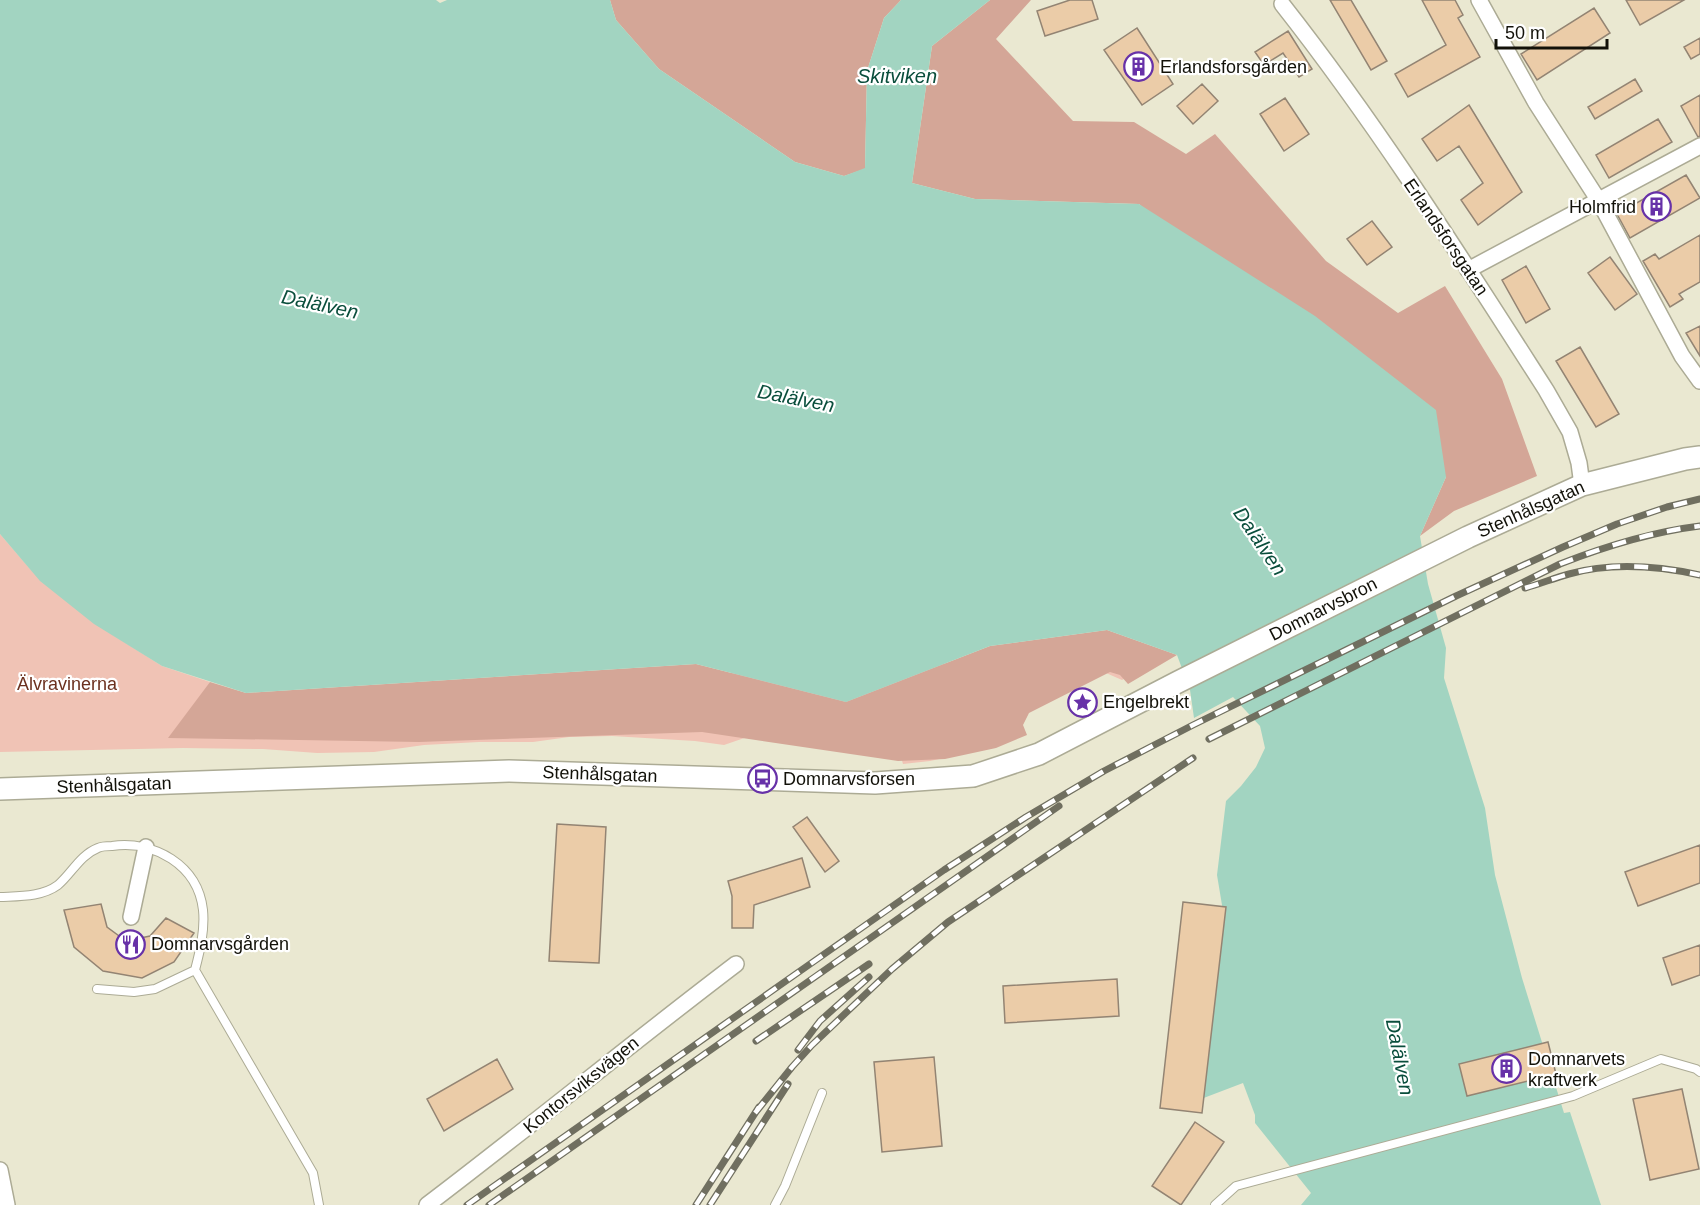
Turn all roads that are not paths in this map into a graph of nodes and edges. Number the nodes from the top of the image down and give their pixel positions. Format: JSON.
{"nodes":[{"id":1,"x":1479,"y":0,"type":"edge"},
{"id":2,"x":1282,"y":4,"type":"dead end"},
{"id":3,"x":1700,"y":146,"type":"edge"},
{"id":4,"x":1599,"y":201,"type":"junction"},
{"id":5,"x":1468,"y":270,"type":"junction"},
{"id":6,"x":1700,"y":380,"type":"edge"},
{"id":7,"x":1700,"y":457,"type":"edge"},
{"id":8,"x":1582,"y":485,"type":"junction"},
{"id":9,"x":1468,"y":537,"type":"joint"},
{"id":10,"x":1178,"y":682,"type":"joint"},
{"id":11,"x":0,"y":789,"type":"edge"},
{"id":12,"x":146,"y":847,"type":"junction"},
{"id":13,"x":0,"y":897,"type":"edge"},
{"id":14,"x":131,"y":917,"type":"dead end"},
{"id":15,"x":736,"y":964,"type":"dead end"},
{"id":16,"x":195,"y":970,"type":"junction"},
{"id":17,"x":97,"y":989,"type":"dead end"},
{"id":18,"x":1700,"y":1072,"type":"edge"},
{"id":19,"x":822,"y":1093,"type":"dead end"},
{"id":20,"x":0,"y":1170,"type":"edge"},
{"id":21,"x":7,"y":1205,"type":"edge"},
{"id":22,"x":319,"y":1205,"type":"edge"},
{"id":23,"x":427,"y":1205,"type":"edge"},
{"id":24,"x":776,"y":1205,"type":"edge"},
{"id":25,"x":1215,"y":1205,"type":"edge"}],
"edges":[{"from":1,"to":4,"type":"street"},
{"from":2,"to":5,"type":"street","name":"Erlandsforsgatan"},
{"from":3,"to":4,"type":"street"},
{"from":4,"to":5,"type":"street"},
{"from":4,"to":6,"type":"street"},
{"from":5,"to":8,"type":"street","name":"Erlandsforsgatan"},
{"from":7,"to":8,"type":"street","name":"Stenhålsgatan"},
{"from":8,"to":9,"type":"street","name":"Stenhålsgatan"},
{"from":9,"to":10,"type":"street","name":"Domnarvsbron"},
{"from":10,"to":11,"type":"street","name":"Stenhålsgatan"},
{"from":12,"to":13,"type":"lane"},
{"from":12,"to":14,"type":"street"},
{"from":12,"to":16,"type":"lane"},
{"from":15,"to":23,"type":"street","name":"Kontorsviksvägen"},
{"from":16,"to":17,"type":"lane"},
{"from":16,"to":22,"type":"lane"},
{"from":18,"to":25,"type":"lane"},
{"from":19,"to":24,"type":"lane"},
{"from":20,"to":21,"type":"street"}]}
